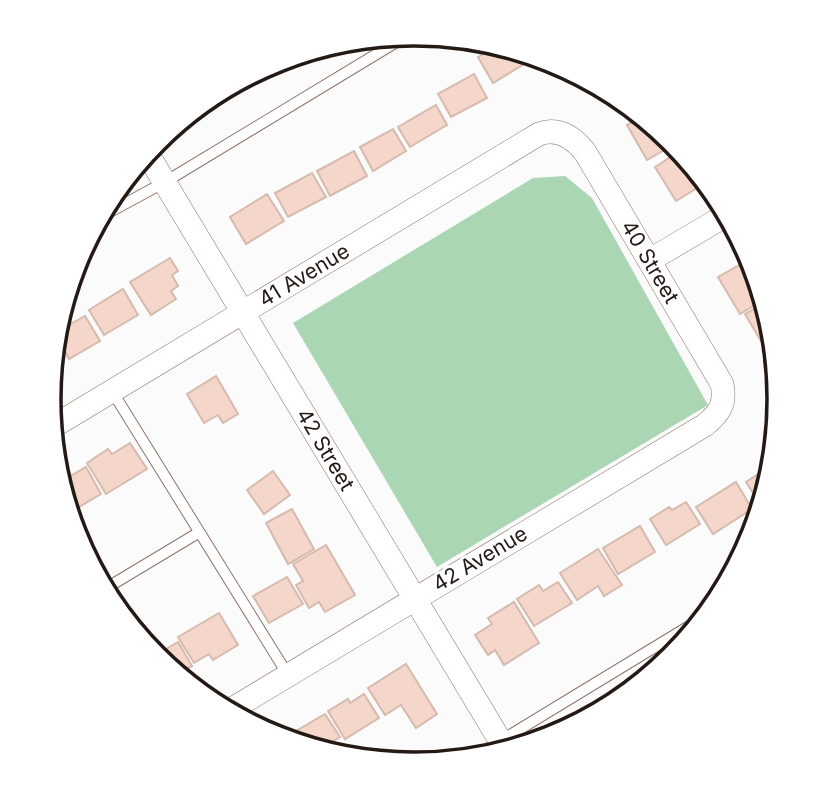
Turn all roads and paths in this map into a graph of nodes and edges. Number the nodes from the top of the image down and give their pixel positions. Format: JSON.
{"nodes":[{"id":1,"x":389,"y":46,"type":"edge"},
{"id":2,"x":557,"y":132,"type":"joint"},
{"id":3,"x":152,"y":161,"type":"edge"},
{"id":4,"x":165,"y":182,"type":"junction"},
{"id":5,"x":117,"y":208,"type":"edge"},
{"id":6,"x":718,"y":219,"type":"edge"},
{"id":7,"x":650,"y":260,"type":"junction"},
{"id":8,"x":243,"y":313,"type":"junction"},
{"id":9,"x":112,"y":391,"type":"junction"},
{"id":10,"x":723,"y":404,"type":"joint"},
{"id":11,"x":61,"y":422,"type":"edge"},
{"id":12,"x":198,"y":533,"type":"junction"},
{"id":13,"x":113,"y":584,"type":"edge"},
{"id":14,"x":415,"y":598,"type":"junction"},
{"id":15,"x":680,"y":632,"type":"edge"},
{"id":16,"x":288,"y":676,"type":"junction"},
{"id":17,"x":238,"y":705,"type":"edge"},
{"id":18,"x":506,"y":740,"type":"edge"},
{"id":19,"x":494,"y":743,"type":"edge"}],
"edges":[{"from":1,"to":4,"type":"lane"},
{"from":2,"to":7,"type":"street","name":"40 Street"},
{"from":2,"to":8,"type":"street","name":"41 Avenue"},
{"from":3,"to":4,"type":"street","name":"42 Street"},
{"from":4,"to":5,"type":"lane"},
{"from":4,"to":8,"type":"street","name":"42 Street"},
{"from":6,"to":7,"type":"street"},
{"from":7,"to":10,"type":"street","name":"40 Street"},
{"from":8,"to":9,"type":"street","name":"41 Avenue"},
{"from":8,"to":14,"type":"street","name":"42 Street"},
{"from":9,"to":11,"type":"street","name":"41 Avenue"},
{"from":9,"to":12,"type":"lane"},
{"from":10,"to":14,"type":"street","name":"42 Avenue"},
{"from":12,"to":13,"type":"lane"},
{"from":12,"to":16,"type":"lane"},
{"from":14,"to":16,"type":"street","name":"42 Avenue"},
{"from":14,"to":19,"type":"street","name":"42 Street"},
{"from":15,"to":18,"type":"lane"},
{"from":16,"to":17,"type":"street","name":"42 Avenue"}]}
